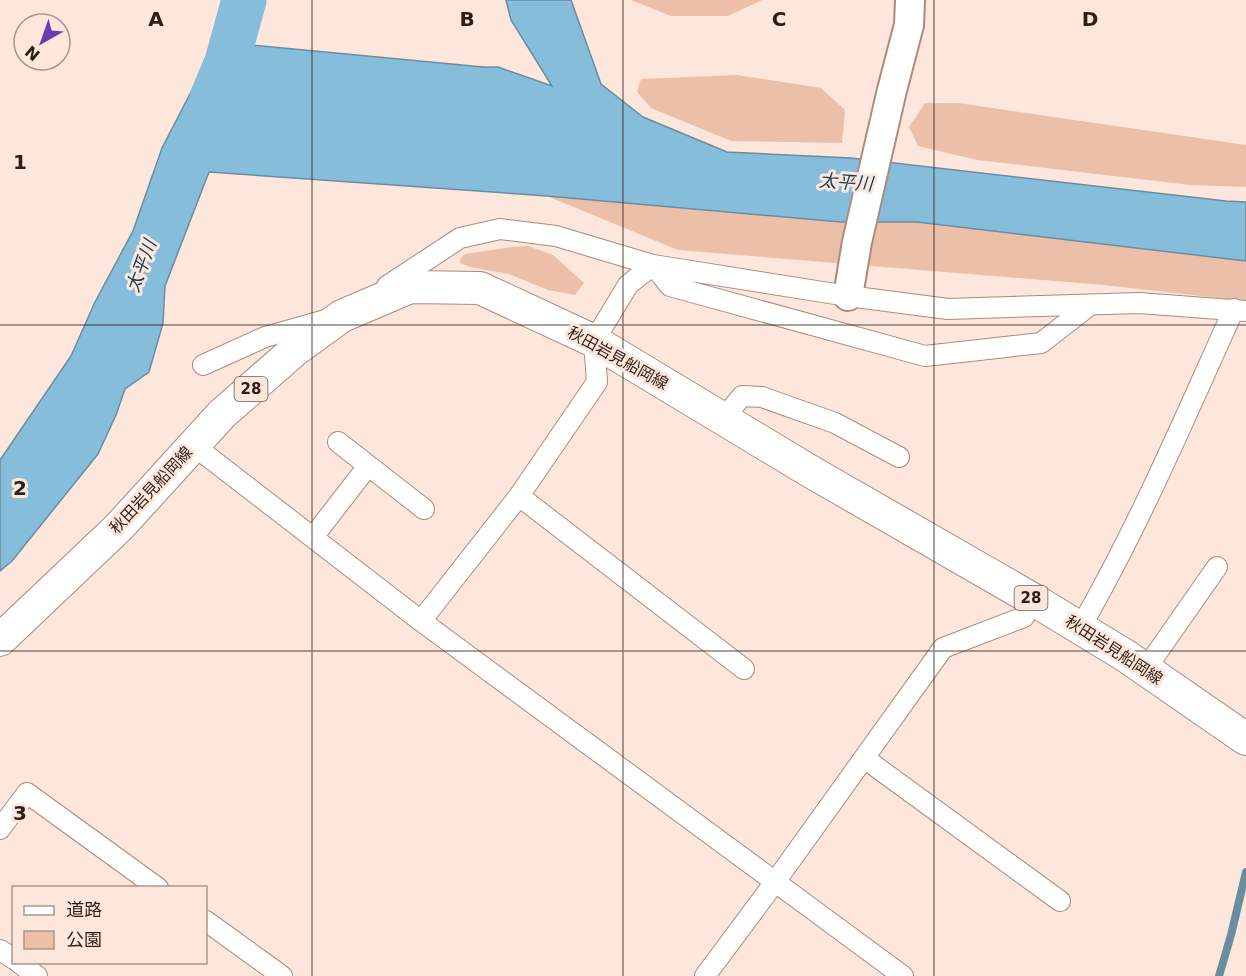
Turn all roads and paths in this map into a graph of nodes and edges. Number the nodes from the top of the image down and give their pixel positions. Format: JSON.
{"nodes":[{"id":1,"x":910,"y":0,"type":"edge"},
{"id":2,"x":426,"y":260,"type":"junction"},
{"id":3,"x":653,"y":265,"type":"junction"},
{"id":4,"x":848,"y":296,"type":"junction"},
{"id":5,"x":1090,"y":305,"type":"junction"},
{"id":6,"x":1240,"y":310,"type":"edge"},
{"id":7,"x":342,"y":315,"type":"junction"},
{"id":8,"x":265,"y":337,"type":"junction"},
{"id":9,"x":594,"y":341,"type":"junction"},
{"id":10,"x":203,"y":365,"type":"dead end"},
{"id":11,"x":723,"y":419,"type":"junction"},
{"id":12,"x":338,"y":442,"type":"dead end"},
{"id":13,"x":193,"y":445,"type":"junction"},
{"id":14,"x":899,"y":457,"type":"dead end"},
{"id":15,"x":368,"y":466,"type":"junction"},
{"id":16,"x":519,"y":496,"type":"junction"},
{"id":17,"x":424,"y":509,"type":"dead end"},
{"id":18,"x":313,"y":537,"type":"junction"},
{"id":19,"x":1216,"y":567,"type":"dead end"},
{"id":20,"x":1034,"y":600,"type":"junction"},
{"id":21,"x":421,"y":621,"type":"junction"},
{"id":22,"x":1080,"y":628,"type":"junction"},
{"id":23,"x":0,"y":640,"type":"edge"},
{"id":24,"x":744,"y":669,"type":"dead end"},
{"id":25,"x":1145,"y":670,"type":"junction"},
{"id":26,"x":1246,"y":739,"type":"edge"},
{"id":27,"x":864,"y":758,"type":"junction"},
{"id":28,"x":0,"y":829,"type":"edge"},
{"id":29,"x":775,"y":882,"type":"junction"},
{"id":30,"x":155,"y":886,"type":"edge"},
{"id":31,"x":1060,"y":901,"type":"dead end"},
{"id":32,"x":207,"y":922,"type":"edge"},
{"id":33,"x":19,"y":964,"type":"edge"},
{"id":34,"x":37,"y":976,"type":"edge"},
{"id":35,"x":282,"y":976,"type":"edge"},
{"id":36,"x":705,"y":976,"type":"edge"},
{"id":37,"x":903,"y":976,"type":"edge"}],
"edges":[{"from":1,"to":4,"type":"street"},
{"from":2,"to":3,"type":"street"},
{"from":2,"to":7,"type":"street"},
{"from":2,"to":8,"type":"street"},
{"from":3,"to":4,"type":"street"},
{"from":3,"to":5,"type":"street"},
{"from":3,"to":9,"type":"street"},
{"from":4,"to":5,"type":"street"},
{"from":5,"to":6,"type":"street"},
{"from":6,"to":22,"type":"street"},
{"from":7,"to":8,"type":"street"},
{"from":7,"to":9,"type":"main road","name":"秋田岩見船岡線","number":"28"},
{"from":7,"to":13,"type":"main road","name":"秋田岩見船岡線","number":"28"},
{"from":8,"to":10,"type":"street"},
{"from":9,"to":11,"type":"main road","name":"秋田岩見船岡線","number":"28"},
{"from":9,"to":16,"type":"street"},
{"from":11,"to":14,"type":"street"},
{"from":11,"to":20,"type":"main road","name":"秋田岩見船岡線","number":"28"},
{"from":12,"to":15,"type":"street"},
{"from":13,"to":18,"type":"street"},
{"from":13,"to":23,"type":"main road","name":"秋田岩見船岡線","number":"28"},
{"from":15,"to":17,"type":"street"},
{"from":15,"to":18,"type":"street"},
{"from":16,"to":21,"type":"street"},
{"from":16,"to":24,"type":"street"},
{"from":18,"to":21,"type":"street"},
{"from":19,"to":25,"type":"street"},
{"from":20,"to":22,"type":"main road","name":"秋田岩見船岡線","number":"28"},
{"from":20,"to":27,"type":"street"},
{"from":21,"to":29,"type":"street"},
{"from":22,"to":25,"type":"main road","name":"秋田岩見船岡線","number":"28"},
{"from":25,"to":26,"type":"main road","name":"秋田岩見船岡線","number":"28"},
{"from":27,"to":29,"type":"street"},
{"from":27,"to":31,"type":"street"},
{"from":28,"to":30,"type":"street"},
{"from":29,"to":36,"type":"street"},
{"from":29,"to":37,"type":"street"},
{"from":32,"to":35,"type":"street"},
{"from":33,"to":34,"type":"street"}]}
